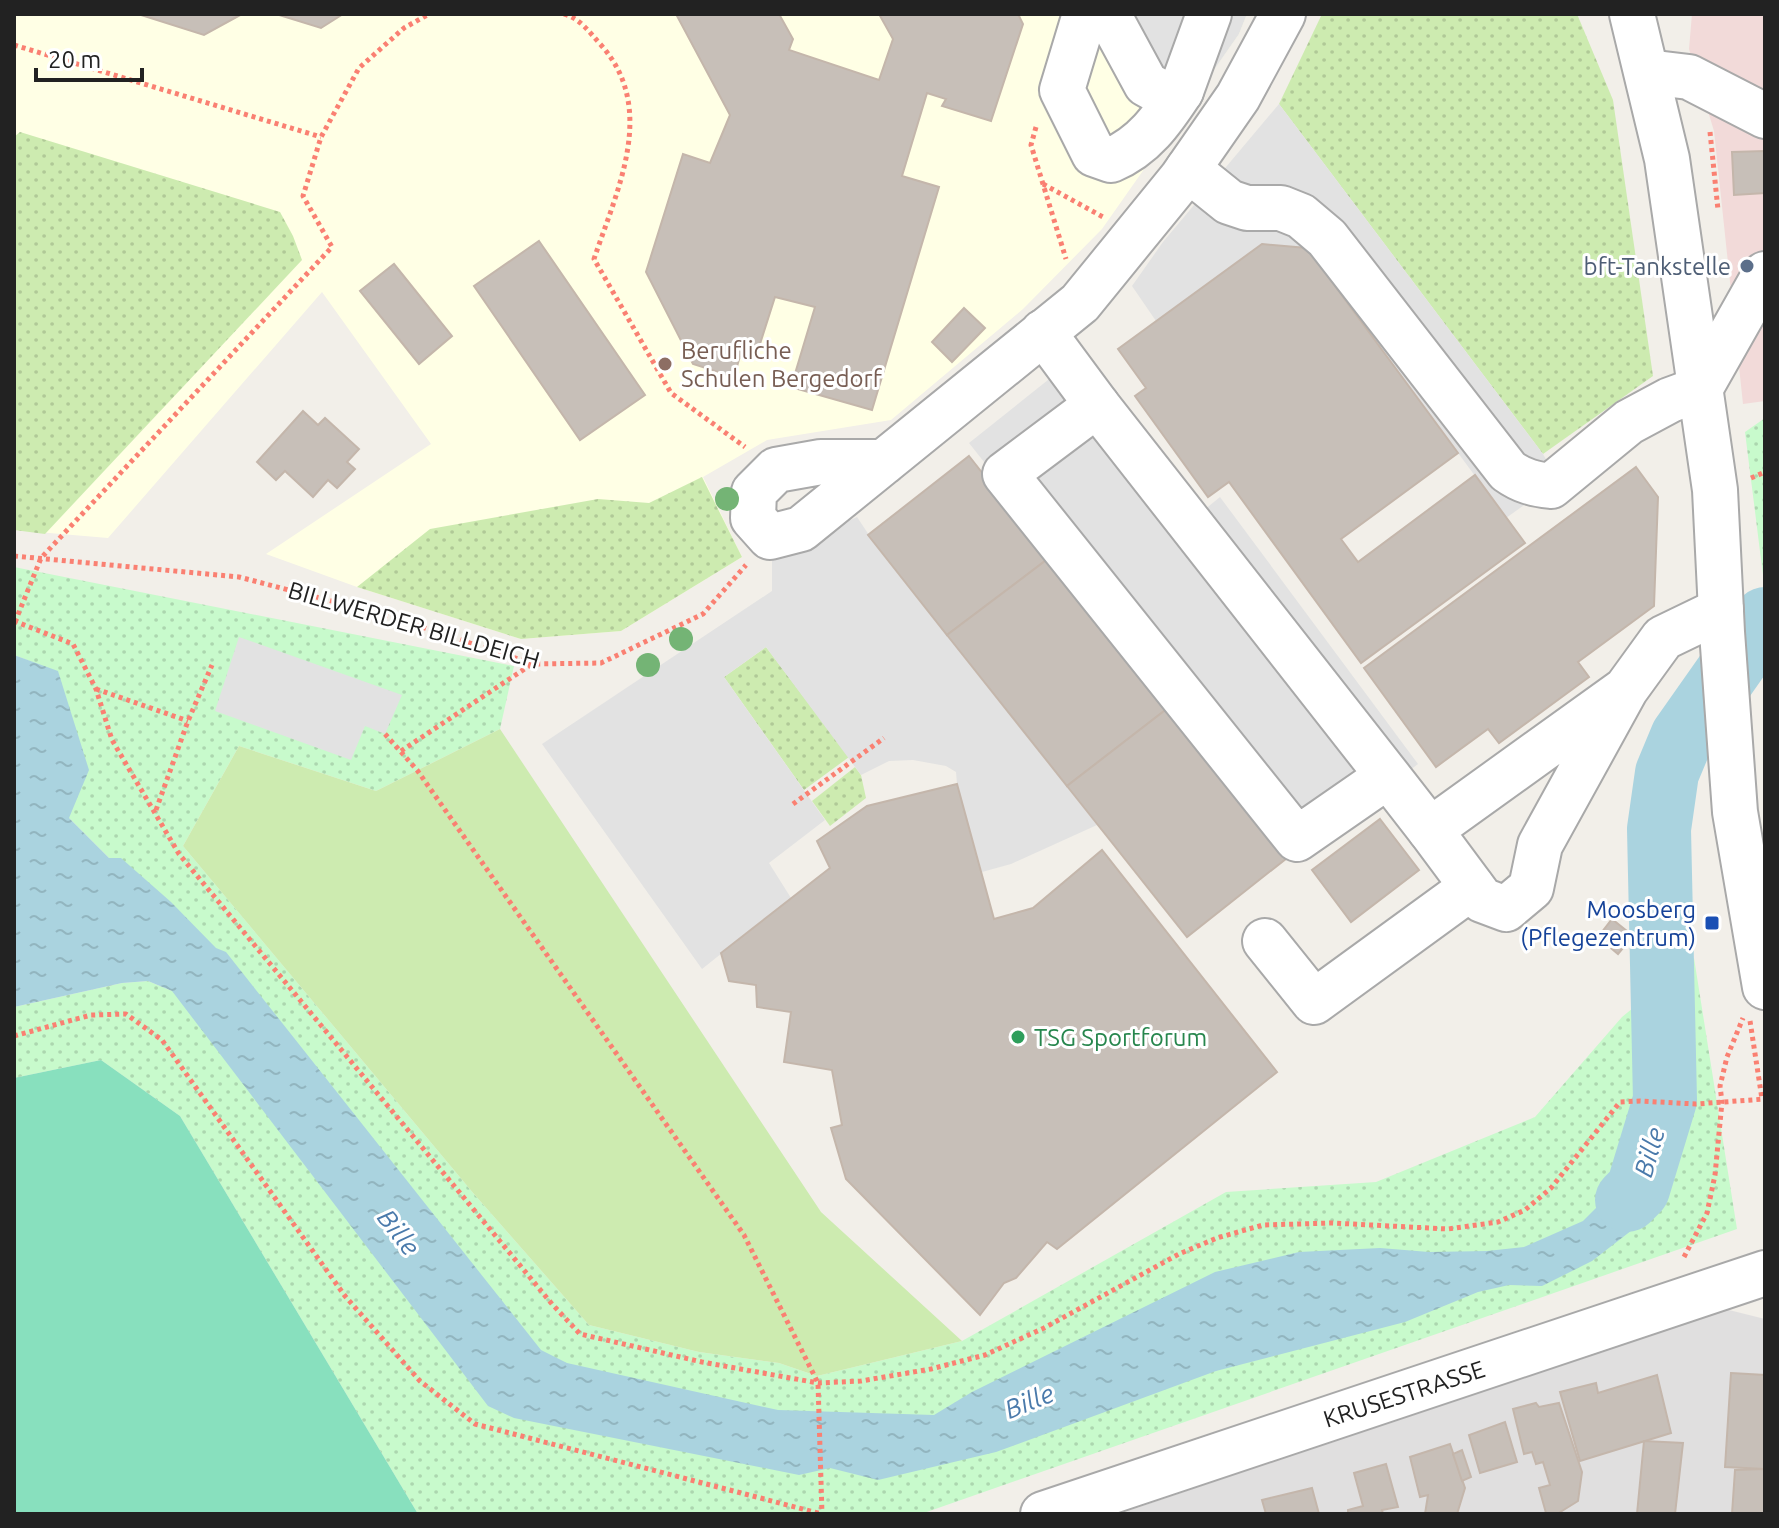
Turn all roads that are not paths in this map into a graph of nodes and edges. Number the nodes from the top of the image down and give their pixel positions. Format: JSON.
{"nodes":[{"id":1,"x":1085,"y":14,"type":"edge"},
{"id":2,"x":1108,"y":14,"type":"edge"},
{"id":3,"x":1209,"y":14,"type":"edge"},
{"id":4,"x":1283,"y":14,"type":"edge"},
{"id":5,"x":1632,"y":14,"type":"edge"},
{"id":6,"x":1647,"y":72,"type":"junction"},
{"id":7,"x":1181,"y":91,"type":"junction"},
{"id":8,"x":1765,"y":116,"type":"edge"},
{"id":9,"x":1188,"y":169,"type":"junction"},
{"id":10,"x":1765,"y":274,"type":"edge"},
{"id":11,"x":1043,"y":332,"type":"junction"},
{"id":12,"x":1700,"y":389,"type":"junction"},
{"id":13,"x":1097,"y":405,"type":"junction"},
{"id":14,"x":884,"y":462,"type":"junction"},
{"id":15,"x":1721,"y":621,"type":"junction"},
{"id":16,"x":1626,"y":689,"type":"junction"},
{"id":17,"x":1388,"y":776,"type":"junction"},
{"id":18,"x":1430,"y":830,"type":"junction"},
{"id":19,"x":1472,"y":887,"type":"junction"},
{"id":20,"x":1265,"y":941,"type":"dead end"},
{"id":21,"x":1756,"y":996,"type":"edge"},
{"id":22,"x":1765,"y":1273,"type":"edge"},
{"id":23,"x":1043,"y":1514,"type":"edge"}],
"edges":[{"from":1,"to":7,"type":"street"},
{"from":2,"to":7,"type":"street"},
{"from":3,"to":7,"type":"street"},
{"from":4,"to":9,"type":"street"},
{"from":5,"to":6,"type":"street"},
{"from":6,"to":8,"type":"street"},
{"from":6,"to":12,"type":"street"},
{"from":9,"to":11,"type":"street"},
{"from":9,"to":12,"type":"street"},
{"from":10,"to":12,"type":"street"},
{"from":11,"to":13,"type":"street"},
{"from":11,"to":14,"type":"street"},
{"from":12,"to":15,"type":"street"},
{"from":13,"to":17,"type":"street"},
{"from":13,"to":17,"type":"street"},
{"from":14,"to":14,"type":"street"},
{"from":15,"to":16,"type":"street"},
{"from":15,"to":21,"type":"street"},
{"from":16,"to":18,"type":"street"},
{"from":16,"to":19,"type":"street"},
{"from":17,"to":18,"type":"street"},
{"from":18,"to":19,"type":"street"},
{"from":19,"to":20,"type":"street"},
{"from":22,"to":23,"type":"street","name":"KRUSESTRASSE"}]}
